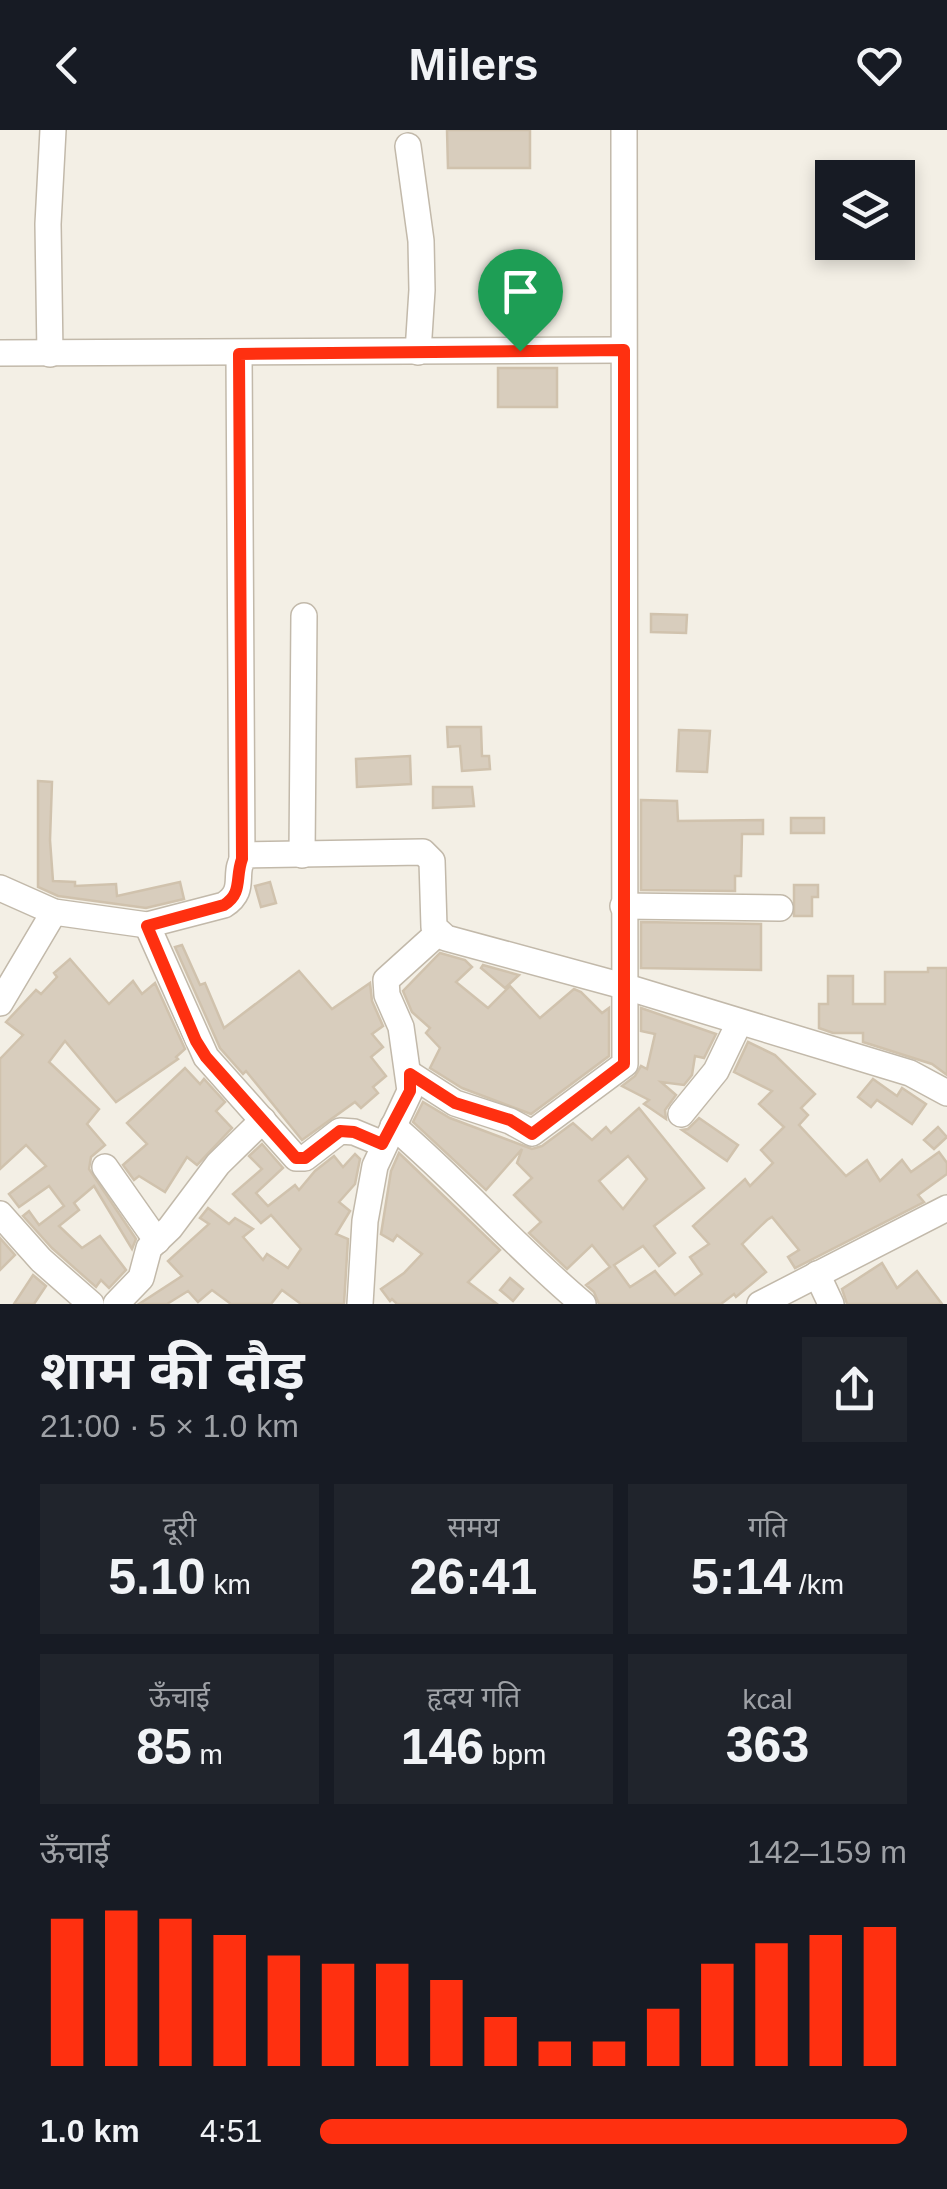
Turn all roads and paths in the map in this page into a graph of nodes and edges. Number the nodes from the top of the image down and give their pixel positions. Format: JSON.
{"nodes":[{"id":1,"x":53,"y":130,"type":"edge"},
{"id":2,"x":624,"y":130,"type":"edge"},
{"id":3,"x":408,"y":146,"type":"dead end"},
{"id":4,"x":624,"y":350,"type":"junction"},
{"id":5,"x":418,"y":352,"type":"junction"},
{"id":6,"x":0,"y":353,"type":"edge"},
{"id":7,"x":50,"y":354,"type":"junction"},
{"id":8,"x":239,"y":354,"type":"junction"},
{"id":9,"x":304,"y":616,"type":"dead end"},
{"id":10,"x":302,"y":856,"type":"junction"},
{"id":11,"x":242,"y":859,"type":"junction"},
{"id":12,"x":0,"y":888,"type":"edge"},
{"id":13,"x":623,"y":906,"type":"junction"},
{"id":14,"x":780,"y":908,"type":"dead end"},
{"id":15,"x":54,"y":912,"type":"junction"},
{"id":16,"x":147,"y":926,"type":"junction"},
{"id":17,"x":438,"y":933,"type":"junction"},
{"id":18,"x":623,"y":986,"type":"junction"},
{"id":19,"x":0,"y":1003,"type":"edge"},
{"id":20,"x":739,"y":1023,"type":"junction"},
{"id":21,"x":410,"y":1074,"type":"junction"},
{"id":22,"x":947,"y":1093,"type":"edge"},
{"id":23,"x":681,"y":1114,"type":"dead end"},
{"id":24,"x":263,"y":1120,"type":"junction"},
{"id":25,"x":388,"y":1135,"type":"junction"},
{"id":26,"x":105,"y":1168,"type":"dead end"},
{"id":27,"x":947,"y":1208,"type":"edge"},
{"id":28,"x":0,"y":1214,"type":"edge"},
{"id":29,"x":157,"y":1241,"type":"junction"},
{"id":30,"x":818,"y":1274,"type":"junction"},
{"id":31,"x":91,"y":1304,"type":"edge"},
{"id":32,"x":116,"y":1304,"type":"edge"},
{"id":33,"x":360,"y":1304,"type":"edge"},
{"id":34,"x":583,"y":1304,"type":"edge"},
{"id":35,"x":760,"y":1304,"type":"edge"},
{"id":36,"x":832,"y":1304,"type":"edge"}],
"edges":[{"from":1,"to":7,"type":"street"},
{"from":2,"to":4,"type":"street"},
{"from":3,"to":5,"type":"street"},
{"from":4,"to":5,"type":"street"},
{"from":4,"to":13,"type":"street"},
{"from":5,"to":8,"type":"street"},
{"from":6,"to":7,"type":"street"},
{"from":7,"to":8,"type":"street"},
{"from":8,"to":11,"type":"street"},
{"from":9,"to":10,"type":"street"},
{"from":10,"to":11,"type":"street"},
{"from":10,"to":17,"type":"street"},
{"from":11,"to":16,"type":"street"},
{"from":12,"to":15,"type":"street"},
{"from":13,"to":14,"type":"street"},
{"from":13,"to":18,"type":"street"},
{"from":15,"to":16,"type":"street"},
{"from":15,"to":19,"type":"street"},
{"from":16,"to":24,"type":"street"},
{"from":17,"to":18,"type":"street"},
{"from":17,"to":21,"type":"street"},
{"from":18,"to":20,"type":"street"},
{"from":18,"to":21,"type":"street"},
{"from":20,"to":22,"type":"street"},
{"from":20,"to":23,"type":"street"},
{"from":21,"to":25,"type":"street"},
{"from":24,"to":25,"type":"street"},
{"from":24,"to":29,"type":"street"},
{"from":25,"to":33,"type":"street"},
{"from":25,"to":34,"type":"street"},
{"from":26,"to":29,"type":"street"},
{"from":27,"to":30,"type":"street"},
{"from":28,"to":31,"type":"street"},
{"from":29,"to":32,"type":"street"},
{"from":30,"to":35,"type":"street"},
{"from":30,"to":36,"type":"street"}]}
